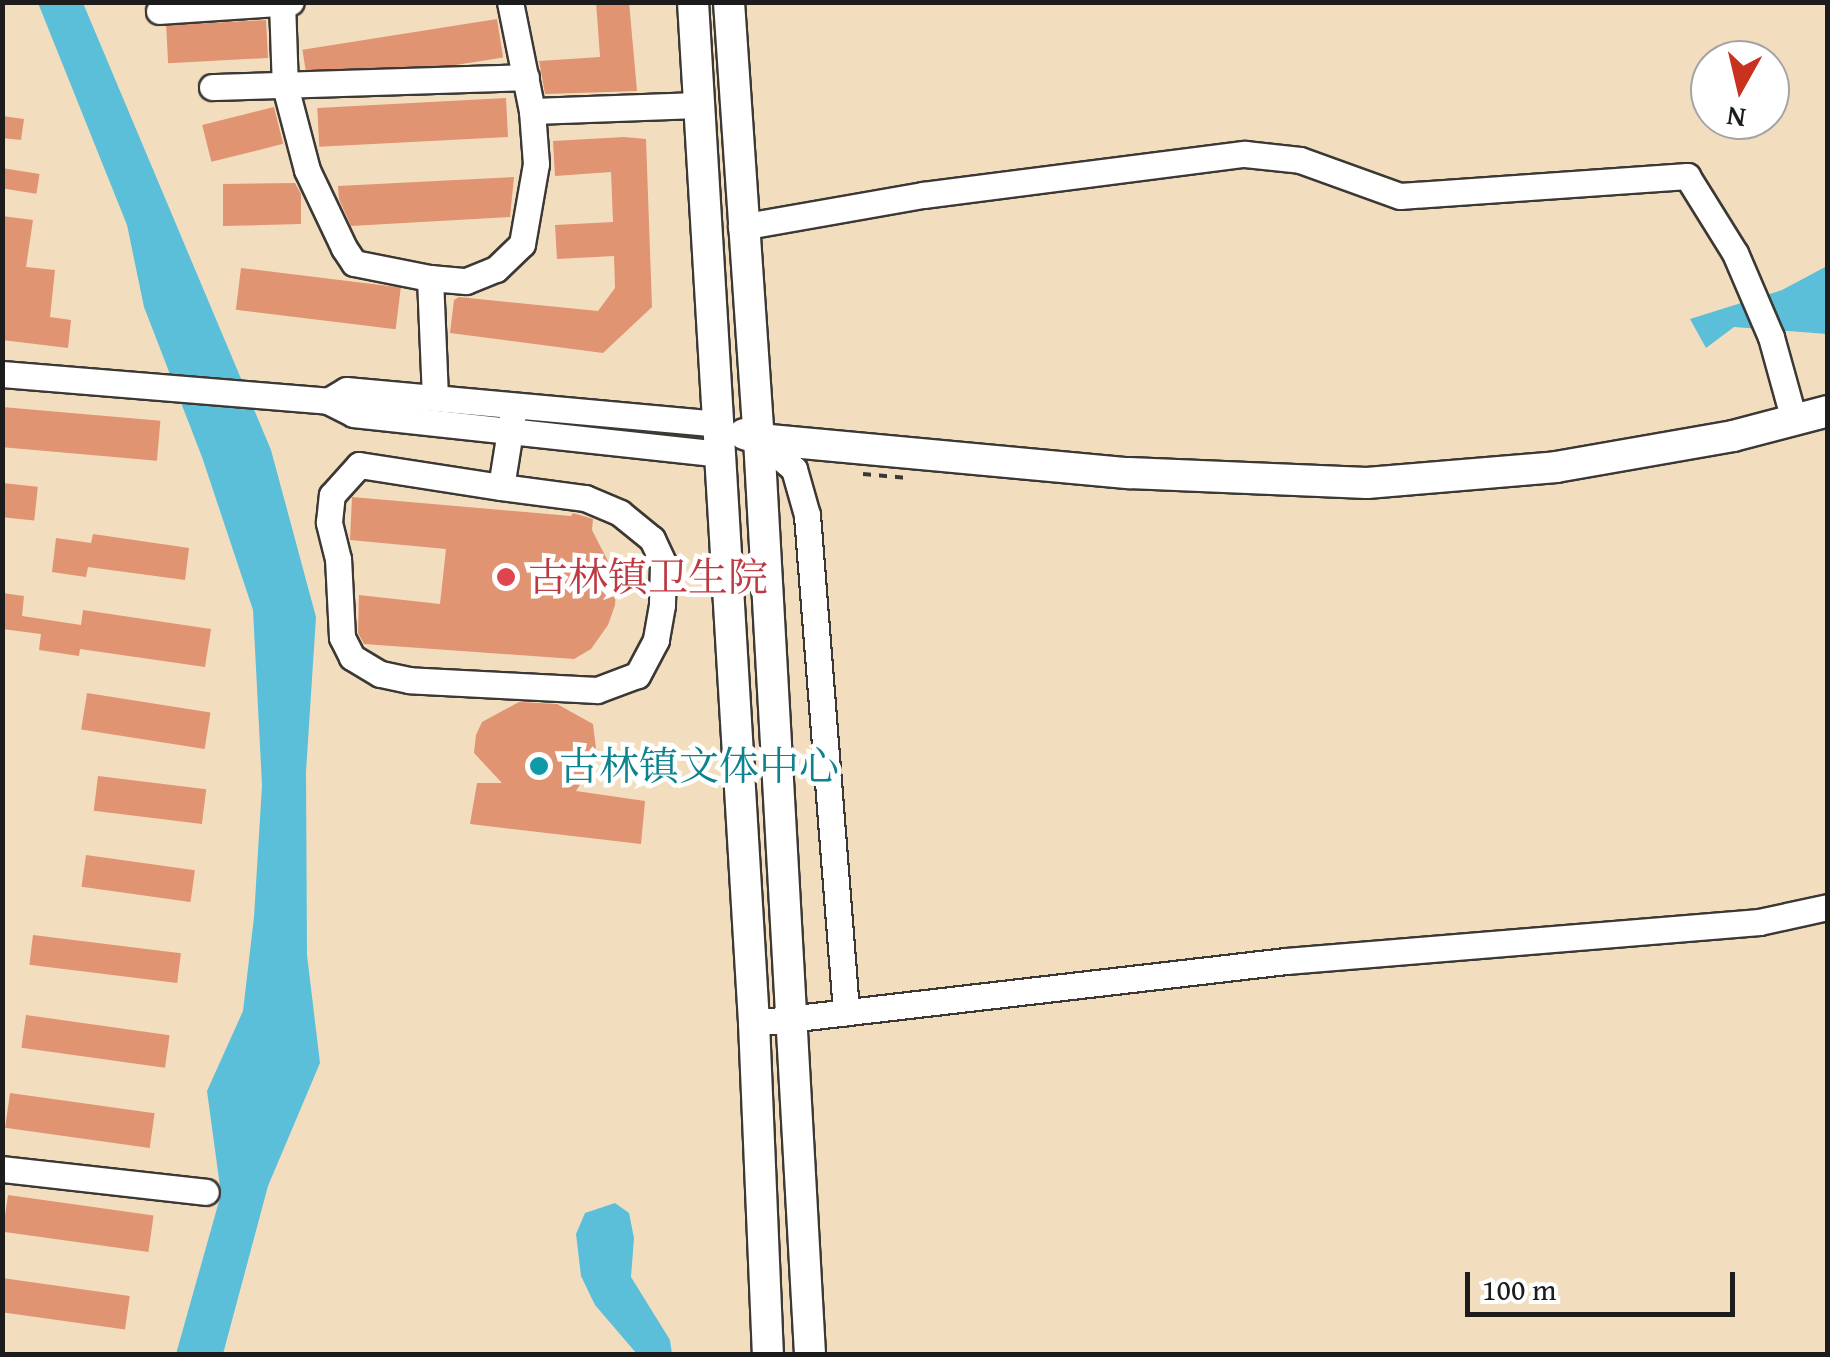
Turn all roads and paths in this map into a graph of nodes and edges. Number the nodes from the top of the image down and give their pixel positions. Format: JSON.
{"nodes":[{"id":1,"x":290,"y":2,"type":"edge"},
{"id":2,"x":510,"y":2,"type":"edge"},
{"id":3,"x":693,"y":2,"type":"edge"},
{"id":4,"x":729,"y":2,"type":"edge"},
{"id":5,"x":282,"y":3,"type":"edge"},
{"id":6,"x":159,"y":11,"type":"dead end"},
{"id":7,"x":526,"y":76,"type":"junction"},
{"id":8,"x":285,"y":86,"type":"junction"},
{"id":9,"x":212,"y":87,"type":"dead end"},
{"id":10,"x":699,"y":105,"type":"junction"},
{"id":11,"x":532,"y":112,"type":"junction"},
{"id":12,"x":741,"y":227,"type":"junction"},
{"id":13,"x":430,"y":278,"type":"junction"},
{"id":14,"x":2,"y":374,"type":"edge"},
{"id":15,"x":435,"y":398,"type":"junction"},
{"id":16,"x":328,"y":402,"type":"junction"},
{"id":17,"x":1828,"y":412,"type":"edge"},
{"id":18,"x":512,"y":419,"type":"junction"},
{"id":19,"x":1794,"y":420,"type":"junction"},
{"id":20,"x":719,"y":439,"type":"junction"},
{"id":21,"x":759,"y":439,"type":"junction"},
{"id":22,"x":501,"y":486,"type":"junction"},
{"id":23,"x":1828,"y":907,"type":"edge"},
{"id":24,"x":846,"y":1012,"type":"junction"},
{"id":25,"x":794,"y":1018,"type":"junction"},
{"id":26,"x":754,"y":1022,"type":"junction"},
{"id":27,"x":2,"y":1169,"type":"edge"},
{"id":28,"x":206,"y":1192,"type":"dead end"},
{"id":29,"x":768,"y":1354,"type":"edge"},
{"id":30,"x":810,"y":1354,"type":"edge"}],
"edges":[{"from":1,"to":5,"type":"street"},
{"from":2,"to":7,"type":"street"},
{"from":3,"to":10,"type":"main road"},
{"from":4,"to":12,"type":"main road"},
{"from":5,"to":6,"type":"street"},
{"from":5,"to":8,"type":"street"},
{"from":7,"to":8,"type":"street"},
{"from":7,"to":11,"type":"street"},
{"from":8,"to":9,"type":"street"},
{"from":8,"to":13,"type":"street"},
{"from":10,"to":11,"type":"street"},
{"from":10,"to":20,"type":"main road"},
{"from":11,"to":13,"type":"street"},
{"from":12,"to":19,"type":"street"},
{"from":12,"to":21,"type":"main road"},
{"from":13,"to":15,"type":"street"},
{"from":14,"to":16,"type":"street"},
{"from":15,"to":16,"type":"street"},
{"from":15,"to":18,"type":"street"},
{"from":16,"to":18,"type":"street"},
{"from":17,"to":19,"type":"main road"},
{"from":18,"to":20,"type":"street"},
{"from":18,"to":22,"type":"street"},
{"from":19,"to":21,"type":"main road"},
{"from":20,"to":21,"type":"main road"},
{"from":20,"to":26,"type":"main road"},
{"from":21,"to":24,"type":"street"},
{"from":21,"to":25,"type":"main road"},
{"from":22,"to":22,"type":"street"},
{"from":23,"to":24,"type":"street"},
{"from":24,"to":25,"type":"street"},
{"from":25,"to":26,"type":"street"},
{"from":25,"to":30,"type":"main road"},
{"from":26,"to":29,"type":"main road"},
{"from":27,"to":28,"type":"street"}]}
